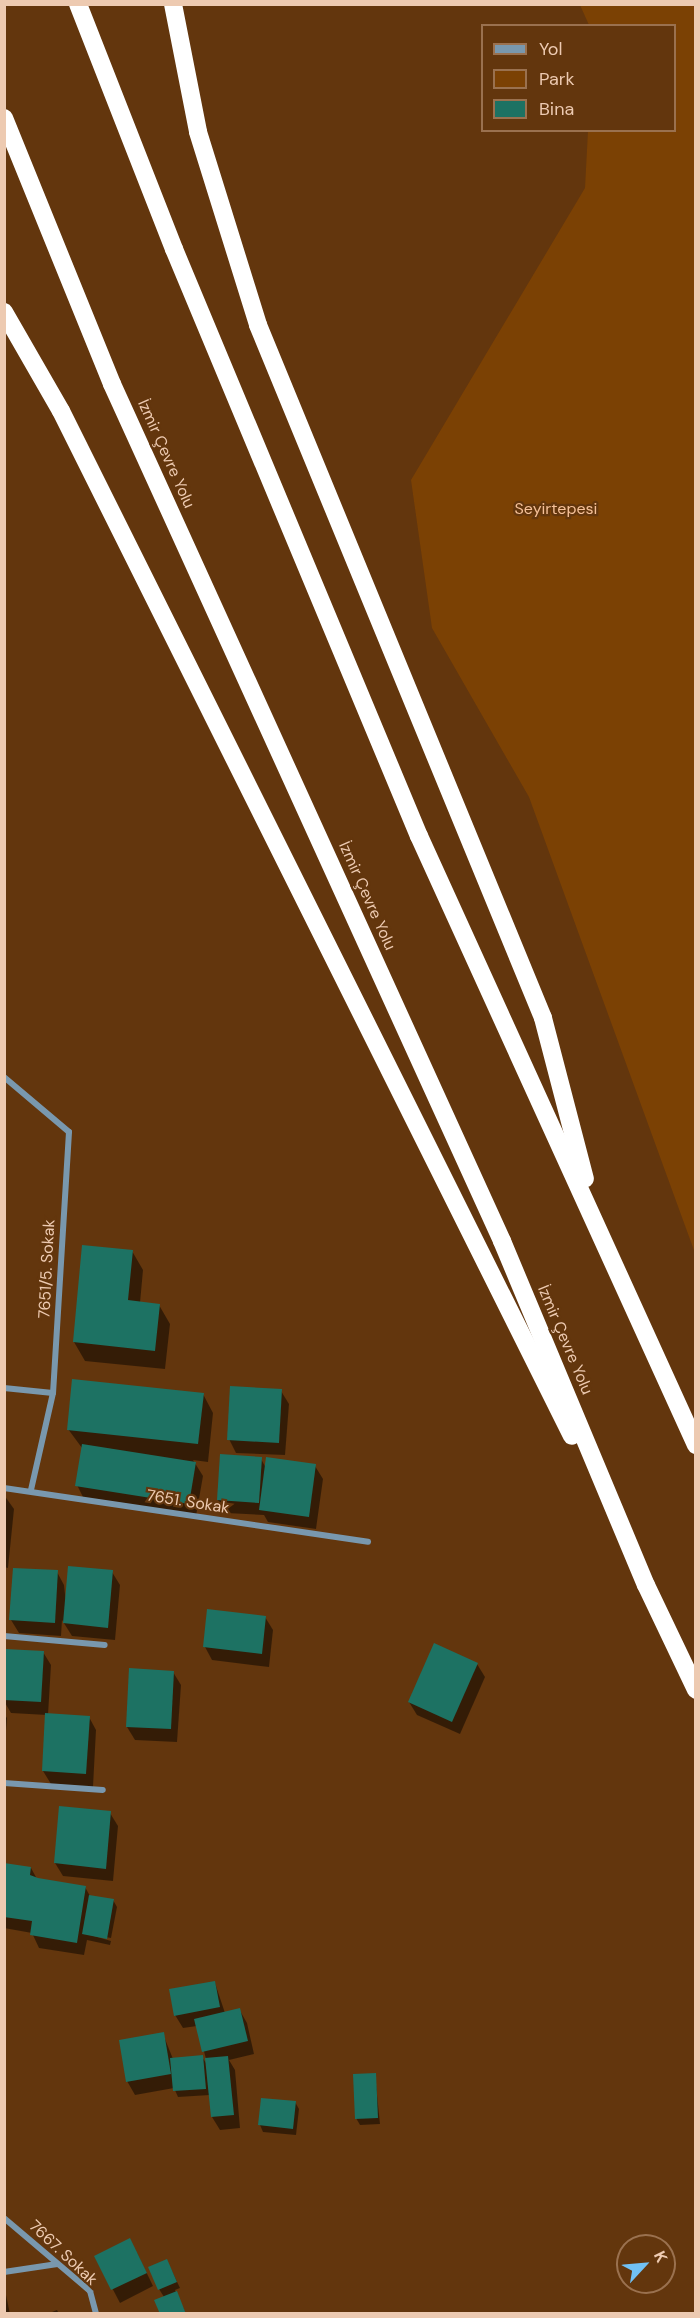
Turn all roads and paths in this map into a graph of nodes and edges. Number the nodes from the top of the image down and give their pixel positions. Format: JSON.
{"nodes":[{"id":1,"x":78,"y":4,"type":"edge"},
{"id":2,"x":172,"y":4,"type":"edge"},
{"id":3,"x":4,"y":118,"type":"edge"},
{"id":4,"x":4,"y":312,"type":"edge"},
{"id":5,"x":4,"y":1077,"type":"edge"},
{"id":6,"x":597,"y":1227,"type":"junction"},
{"id":7,"x":4,"y":1389,"type":"edge"},
{"id":8,"x":54,"y":1394,"type":"junction"},
{"id":9,"x":696,"y":1445,"type":"edge"},
{"id":10,"x":4,"y":1488,"type":"edge"},
{"id":11,"x":31,"y":1490,"type":"junction"},
{"id":12,"x":368,"y":1542,"type":"dead end"},
{"id":13,"x":646,"y":1585,"type":"junction"},
{"id":14,"x":4,"y":1636,"type":"edge"},
{"id":15,"x":105,"y":1645,"type":"dead end"},
{"id":16,"x":696,"y":1690,"type":"edge"},
{"id":17,"x":4,"y":1783,"type":"edge"},
{"id":18,"x":102,"y":1790,"type":"dead end"},
{"id":19,"x":4,"y":2218,"type":"edge"},
{"id":20,"x":57,"y":2264,"type":"junction"},
{"id":21,"x":4,"y":2272,"type":"edge"},
{"id":22,"x":96,"y":2313,"type":"edge"}],
"edges":[{"from":1,"to":6,"type":"highway"},
{"from":2,"to":6,"type":"highway"},
{"from":3,"to":13,"type":"highway","name":"İzmir Çevre Yolu"},
{"from":4,"to":13,"type":"highway"},
{"from":5,"to":8,"type":"street","name":"7651/5. Sokak"},
{"from":6,"to":9,"type":"highway"},
{"from":7,"to":8,"type":"street"},
{"from":8,"to":11,"type":"street","name":"7651/5. Sokak"},
{"from":10,"to":11,"type":"street","name":"7651. Sokak"},
{"from":11,"to":12,"type":"street","name":"7651. Sokak"},
{"from":13,"to":16,"type":"highway","name":"İzmir Çevre Yolu"},
{"from":14,"to":15,"type":"street"},
{"from":17,"to":18,"type":"street"},
{"from":19,"to":20,"type":"street","name":"7667. Sokak"},
{"from":20,"to":21,"type":"street"},
{"from":20,"to":22,"type":"street","name":"7667. Sokak"}]}
